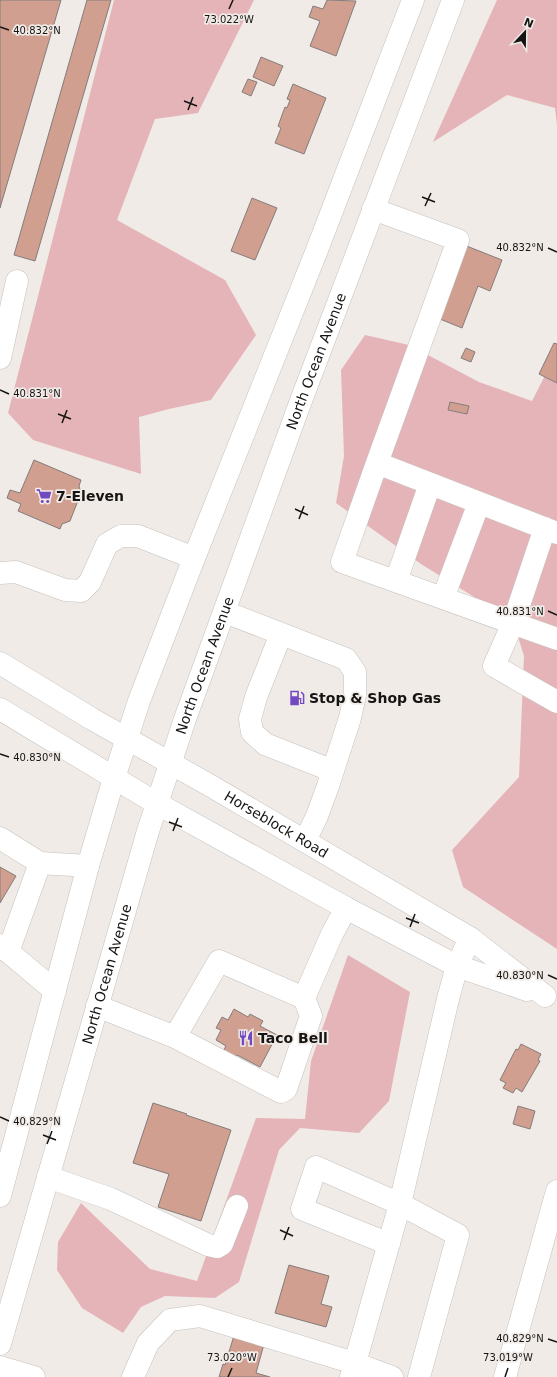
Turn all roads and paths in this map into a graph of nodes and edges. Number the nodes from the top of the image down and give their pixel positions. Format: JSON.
{"nodes":[{"id":1,"x":413,"y":0,"type":"edge"},
{"id":2,"x":453,"y":0,"type":"edge"},
{"id":3,"x":373,"y":209,"type":"junction"},
{"id":4,"x":17,"y":281,"type":"dead end"},
{"id":5,"x":0,"y":358,"type":"edge"},
{"id":6,"x":377,"y":463,"type":"junction"},
{"id":7,"x":430,"y":484,"type":"junction"},
{"id":8,"x":479,"y":503,"type":"junction"},
{"id":9,"x":551,"y":531,"type":"edge"},
{"id":10,"x":194,"y":558,"type":"junction"},
{"id":11,"x":0,"y":573,"type":"edge"},
{"id":12,"x":396,"y":581,"type":"junction"},
{"id":13,"x":443,"y":598,"type":"junction"},
{"id":14,"x":225,"y":612,"type":"junction"},
{"id":15,"x":513,"y":623,"type":"junction"},
{"id":16,"x":280,"y":634,"type":"junction"},
{"id":17,"x":557,"y":639,"type":"edge"},
{"id":18,"x":0,"y":663,"type":"edge"},
{"id":19,"x":557,"y":702,"type":"edge"},
{"id":20,"x":0,"y":709,"type":"edge"},
{"id":21,"x":126,"y":738,"type":"junction"},
{"id":22,"x":170,"y":763,"type":"junction"},
{"id":23,"x":333,"y":771,"type":"junction"},
{"id":24,"x":114,"y":778,"type":"junction"},
{"id":25,"x":156,"y":803,"type":"junction"},
{"id":26,"x":0,"y":838,"type":"edge"},
{"id":27,"x":305,"y":841,"type":"junction"},
{"id":28,"x":40,"y":863,"type":"junction"},
{"id":29,"x":88,"y":866,"type":"junction"},
{"id":30,"x":346,"y":908,"type":"junction"},
{"id":31,"x":470,"y":938,"type":"junction"},
{"id":32,"x":4,"y":949,"type":"edge"},
{"id":33,"x":457,"y":966,"type":"junction"},
{"id":34,"x":55,"y":990,"type":"junction"},
{"id":35,"x":304,"y":998,"type":"junction"},
{"id":36,"x":551,"y":1000,"type":"edge"},
{"id":37,"x":97,"y":1006,"type":"junction"},
{"id":38,"x":175,"y":1037,"type":"junction"},
{"id":39,"x":48,"y":1177,"type":"junction"},
{"id":40,"x":557,"y":1191,"type":"edge"},
{"id":41,"x":0,"y":1196,"type":"edge"},
{"id":42,"x":400,"y":1204,"type":"junction"},
{"id":43,"x":237,"y":1206,"type":"dead end"},
{"id":44,"x":545,"y":1235,"type":"junction"},
{"id":45,"x":389,"y":1244,"type":"junction"},
{"id":46,"x":557,"y":1259,"type":"edge"},
{"id":47,"x":0,"y":1344,"type":"edge"},
{"id":48,"x":0,"y":1367,"type":"edge"},
{"id":49,"x":353,"y":1370,"type":"edge"},
{"id":50,"x":34,"y":1377,"type":"edge"},
{"id":51,"x":133,"y":1377,"type":"edge"},
{"id":52,"x":392,"y":1377,"type":"edge"},
{"id":53,"x":419,"y":1377,"type":"edge"},
{"id":54,"x":505,"y":1377,"type":"edge"}],
"edges":[{"from":1,"to":10,"type":"main road"},
{"from":2,"to":3,"type":"main road","name":"North Ocean Avenue"},
{"from":3,"to":6,"type":"main road"},
{"from":3,"to":14,"type":"main road","name":"North Ocean Avenue"},
{"from":4,"to":5,"type":"main road"},
{"from":6,"to":7,"type":"main road"},
{"from":6,"to":12,"type":"main road"},
{"from":7,"to":8,"type":"main road"},
{"from":7,"to":12,"type":"main road"},
{"from":8,"to":9,"type":"main road"},
{"from":8,"to":13,"type":"main road"},
{"from":9,"to":15,"type":"main road"},
{"from":10,"to":11,"type":"main road"},
{"from":10,"to":21,"type":"main road"},
{"from":12,"to":13,"type":"main road"},
{"from":13,"to":15,"type":"main road"},
{"from":14,"to":16,"type":"main road"},
{"from":14,"to":22,"type":"main road","name":"North Ocean Avenue"},
{"from":15,"to":17,"type":"main road"},
{"from":15,"to":19,"type":"main road"},
{"from":16,"to":23,"type":"main road"},
{"from":16,"to":23,"type":"main road"},
{"from":18,"to":21,"type":"main road","name":"Horseblock Road"},
{"from":20,"to":24,"type":"main road","name":"Horseblock Road"},
{"from":21,"to":22,"type":"main road","name":"Horseblock Road"},
{"from":21,"to":24,"type":"main road"},
{"from":22,"to":25,"type":"main road","name":"North Ocean Avenue"},
{"from":22,"to":27,"type":"main road","name":"Horseblock Road"},
{"from":23,"to":27,"type":"main road"},
{"from":24,"to":25,"type":"main road","name":"Horseblock Road"},
{"from":24,"to":29,"type":"main road"},
{"from":25,"to":30,"type":"main road","name":"Horseblock Road"},
{"from":25,"to":37,"type":"main road","name":"North Ocean Avenue"},
{"from":26,"to":28,"type":"main road"},
{"from":27,"to":31,"type":"main road","name":"Horseblock Road"},
{"from":28,"to":29,"type":"main road"},
{"from":28,"to":32,"type":"main road"},
{"from":29,"to":34,"type":"main road"},
{"from":30,"to":33,"type":"main road","name":"Horseblock Road"},
{"from":30,"to":35,"type":"main road"},
{"from":31,"to":33,"type":"main road"},
{"from":31,"to":36,"type":"main road","name":"Horseblock Road"},
{"from":32,"to":34,"type":"main road"},
{"from":33,"to":36,"type":"main road","name":"Horseblock Road"},
{"from":33,"to":42,"type":"main road"},
{"from":34,"to":41,"type":"main road"},
{"from":35,"to":38,"type":"main road"},
{"from":35,"to":38,"type":"main road"},
{"from":37,"to":38,"type":"main road"},
{"from":37,"to":39,"type":"main road","name":"North Ocean Avenue"},
{"from":39,"to":43,"type":"main road"},
{"from":39,"to":47,"type":"main road","name":"North Ocean Avenue"},
{"from":40,"to":44,"type":"main road"},
{"from":42,"to":45,"type":"main road"},
{"from":42,"to":45,"type":"main road"},
{"from":42,"to":53,"type":"main road"},
{"from":44,"to":46,"type":"main road"},
{"from":44,"to":54,"type":"main road"},
{"from":45,"to":49,"type":"main road"},
{"from":48,"to":50,"type":"main road"},
{"from":49,"to":51,"type":"main road"},
{"from":49,"to":52,"type":"main road"}]}
